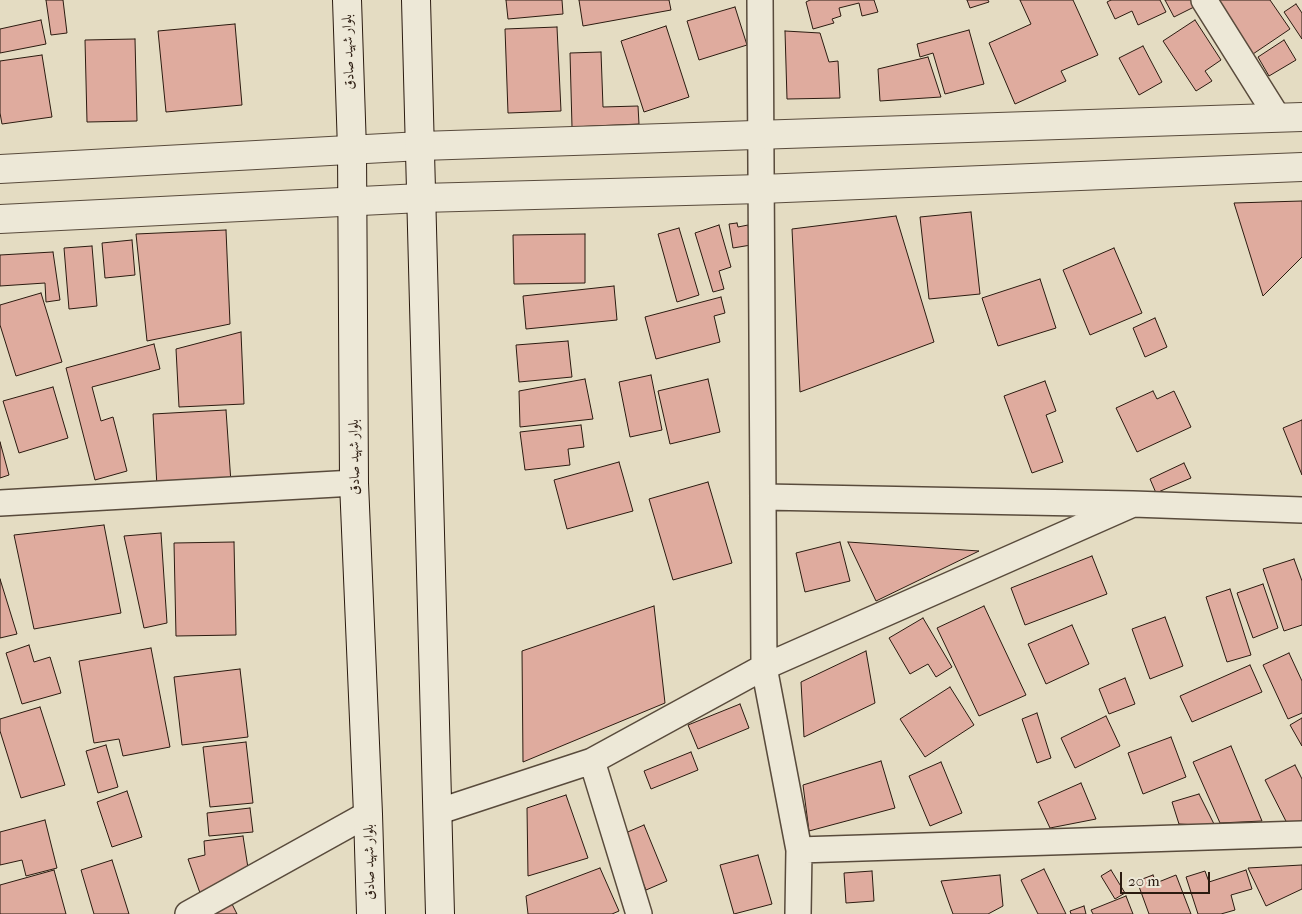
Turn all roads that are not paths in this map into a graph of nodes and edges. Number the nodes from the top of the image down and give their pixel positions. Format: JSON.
{"nodes":[{"id":1,"x":347,"y":0,"type":"edge"},
{"id":2,"x":416,"y":0,"type":"edge"},
{"id":3,"x":760,"y":0,"type":"edge"},
{"id":4,"x":1204,"y":0,"type":"edge"},
{"id":5,"x":1290,"y":118,"type":"edge"},
{"id":6,"x":761,"y":134,"type":"junction"},
{"id":7,"x":421,"y":146,"type":"junction"},
{"id":8,"x":352,"y":149,"type":"junction"},
{"id":9,"x":1302,"y":168,"type":"edge"},
{"id":10,"x":0,"y":169,"type":"edge"},
{"id":11,"x":761,"y":189,"type":"junction"},
{"id":12,"x":421,"y":198,"type":"junction"},
{"id":13,"x":353,"y":201,"type":"junction"},
{"id":14,"x":0,"y":219,"type":"edge"},
{"id":15,"x":354,"y":483,"type":"junction"},
{"id":16,"x":764,"y":497,"type":"junction"},
{"id":17,"x":0,"y":503,"type":"edge"},
{"id":18,"x":1133,"y":504,"type":"junction"},
{"id":19,"x":1302,"y":510,"type":"edge"},
{"id":20,"x":764,"y":666,"type":"junction"},
{"id":21,"x":592,"y":761,"type":"junction"},
{"id":22,"x":437,"y":812,"type":"junction"},
{"id":23,"x":368,"y":814,"type":"junction"},
{"id":24,"x":1302,"y":834,"type":"edge"},
{"id":25,"x":799,"y":850,"type":"junction"},
{"id":26,"x":188,"y":914,"type":"edge"},
{"id":27,"x":371,"y":914,"type":"edge"},
{"id":28,"x":440,"y":914,"type":"edge"},
{"id":29,"x":639,"y":914,"type":"edge"},
{"id":30,"x":798,"y":914,"type":"edge"}],
"edges":[{"from":1,"to":8,"type":"street","name":"بلوار شهید صادق"},
{"from":2,"to":7,"type":"street"},
{"from":3,"to":6,"type":"street"},
{"from":4,"to":5,"type":"street"},
{"from":5,"to":6,"type":"street"},
{"from":6,"to":7,"type":"street"},
{"from":6,"to":11,"type":"street"},
{"from":7,"to":8,"type":"street"},
{"from":7,"to":12,"type":"street"},
{"from":8,"to":10,"type":"street"},
{"from":8,"to":13,"type":"street","name":"بلوار شهید صادق"},
{"from":9,"to":11,"type":"street"},
{"from":11,"to":12,"type":"street"},
{"from":11,"to":16,"type":"street"},
{"from":12,"to":13,"type":"street"},
{"from":12,"to":22,"type":"street"},
{"from":13,"to":14,"type":"street"},
{"from":13,"to":15,"type":"street","name":"بلوار شهید صادق"},
{"from":15,"to":17,"type":"street"},
{"from":15,"to":23,"type":"street","name":"بلوار شهید صادق"},
{"from":16,"to":18,"type":"street"},
{"from":16,"to":20,"type":"street"},
{"from":18,"to":19,"type":"street"},
{"from":18,"to":20,"type":"street"},
{"from":20,"to":21,"type":"street"},
{"from":20,"to":25,"type":"street"},
{"from":21,"to":22,"type":"street"},
{"from":21,"to":29,"type":"street"},
{"from":22,"to":28,"type":"street"},
{"from":23,"to":26,"type":"street"},
{"from":23,"to":27,"type":"street","name":"بلوار شهید صادق"},
{"from":24,"to":25,"type":"street"},
{"from":25,"to":30,"type":"street"}]}
